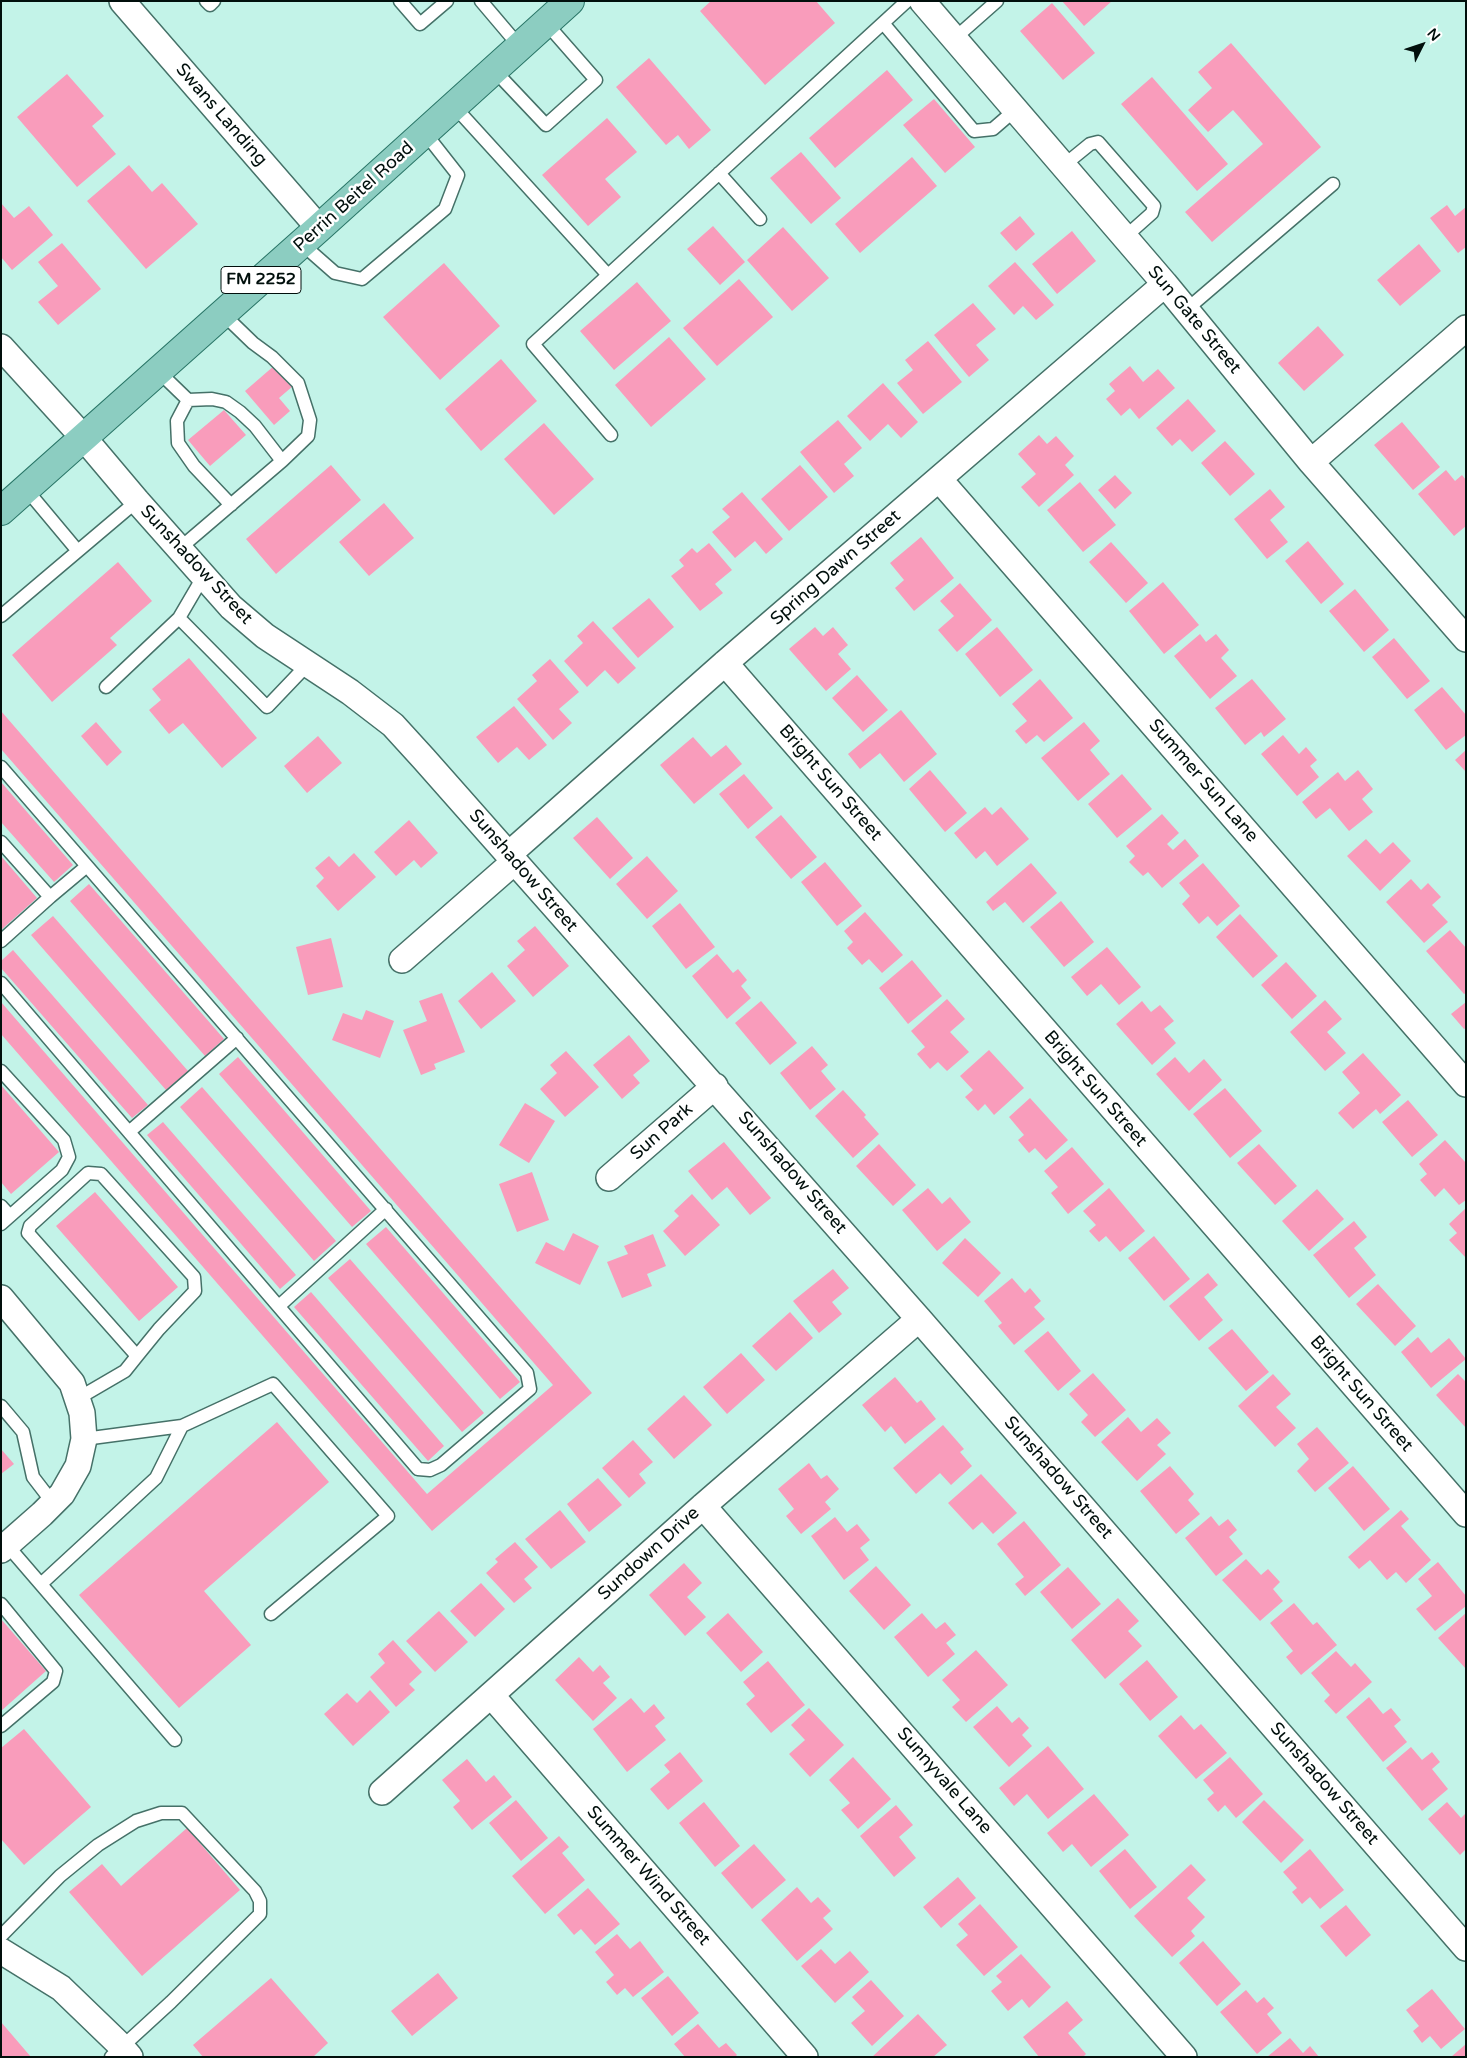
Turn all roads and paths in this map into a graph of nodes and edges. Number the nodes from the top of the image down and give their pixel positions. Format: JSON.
{"nodes":[{"id":1,"x":122,"y":1,"type":"edge"},
{"id":2,"x":206,"y":1,"type":"edge"},
{"id":3,"x":214,"y":1,"type":"edge"},
{"id":4,"x":400,"y":1,"type":"edge"},
{"id":5,"x":447,"y":1,"type":"edge"},
{"id":6,"x":481,"y":1,"type":"edge"},
{"id":7,"x":570,"y":1,"type":"edge"},
{"id":8,"x":907,"y":1,"type":"edge"},
{"id":9,"x":922,"y":1,"type":"edge"},
{"id":10,"x":997,"y":1,"type":"edge"},
{"id":11,"x":546,"y":22,"type":"junction"},
{"id":12,"x":883,"y":23,"type":"junction"},
{"id":13,"x":954,"y":39,"type":"junction"},
{"id":14,"x":520,"y":47,"type":"junction"},
{"id":15,"x":494,"y":70,"type":"junction"},
{"id":16,"x":454,"y":106,"type":"junction"},
{"id":17,"x":1015,"y":110,"type":"junction"},
{"id":18,"x":425,"y":132,"type":"junction"},
{"id":19,"x":1063,"y":166,"type":"junction"},
{"id":20,"x":719,"y":173,"type":"junction"},
{"id":21,"x":1333,"y":184,"type":"dead end"},
{"id":22,"x":760,"y":219,"type":"dead end"},
{"id":23,"x":311,"y":236,"type":"junction"},
{"id":24,"x":1125,"y":237,"type":"junction"},
{"id":25,"x":607,"y":274,"type":"junction"},
{"id":26,"x":1165,"y":284,"type":"junction"},
{"id":27,"x":1186,"y":310,"type":"junction"},
{"id":28,"x":223,"y":314,"type":"junction"},
{"id":29,"x":1466,"y":328,"type":"edge"},
{"id":30,"x":1,"y":347,"type":"edge"},
{"id":31,"x":158,"y":371,"type":"junction"},
{"id":32,"x":188,"y":400,"type":"junction"},
{"id":33,"x":611,"y":435,"type":"dead end"},
{"id":34,"x":83,"y":437,"type":"junction"},
{"id":35,"x":282,"y":461,"type":"junction"},
{"id":36,"x":1311,"y":462,"type":"junction"},
{"id":37,"x":939,"y":479,"type":"junction"},
{"id":38,"x":26,"y":489,"type":"junction"},
{"id":39,"x":137,"y":501,"type":"junction"},
{"id":40,"x":232,"y":505,"type":"junction"},
{"id":41,"x":1,"y":510,"type":"edge"},
{"id":42,"x":179,"y":548,"type":"junction"},
{"id":43,"x":78,"y":550,"type":"junction"},
{"id":44,"x":203,"y":577,"type":"junction"},
{"id":45,"x":1,"y":616,"type":"edge"},
{"id":46,"x":179,"y":618,"type":"junction"},
{"id":47,"x":1466,"y":639,"type":"edge"},
{"id":48,"x":725,"y":663,"type":"junction"},
{"id":49,"x":308,"y":664,"type":"junction"},
{"id":50,"x":106,"y":687,"type":"dead end"},
{"id":51,"x":1,"y":767,"type":"edge"},
{"id":52,"x":1,"y":842,"type":"edge"},
{"id":53,"x":512,"y":858,"type":"junction"},
{"id":54,"x":87,"y":866,"type":"junction"},
{"id":55,"x":50,"y":897,"type":"junction"},
{"id":56,"x":1,"y":941,"type":"edge"},
{"id":57,"x":402,"y":960,"type":"dead end"},
{"id":58,"x":1,"y":983,"type":"edge"},
{"id":59,"x":237,"y":1038,"type":"junction"},
{"id":60,"x":1,"y":1071,"type":"edge"},
{"id":61,"x":1466,"y":1084,"type":"edge"},
{"id":62,"x":715,"y":1086,"type":"junction"},
{"id":63,"x":128,"y":1132,"type":"junction"},
{"id":64,"x":609,"y":1178,"type":"dead end"},
{"id":65,"x":1,"y":1206,"type":"edge"},
{"id":66,"x":386,"y":1209,"type":"junction"},
{"id":67,"x":6,"y":1220,"type":"edge"},
{"id":68,"x":1,"y":1298,"type":"edge"},
{"id":69,"x":279,"y":1306,"type":"junction"},
{"id":70,"x":919,"y":1319,"type":"junction"},
{"id":71,"x":137,"y":1356,"type":"junction"},
{"id":72,"x":77,"y":1399,"type":"junction"},
{"id":73,"x":1,"y":1406,"type":"edge"},
{"id":74,"x":182,"y":1426,"type":"junction"},
{"id":75,"x":84,"y":1439,"type":"junction"},
{"id":76,"x":53,"y":1503,"type":"junction"},
{"id":77,"x":704,"y":1506,"type":"junction"},
{"id":78,"x":1466,"y":1514,"type":"edge"},
{"id":79,"x":4,"y":1547,"type":"edge"},
{"id":80,"x":41,"y":1584,"type":"junction"},
{"id":81,"x":1,"y":1604,"type":"edge"},
{"id":82,"x":271,"y":1614,"type":"dead end"},
{"id":83,"x":491,"y":1695,"type":"junction"},
{"id":84,"x":1,"y":1726,"type":"edge"},
{"id":85,"x":174,"y":1740,"type":"dead end"},
{"id":86,"x":382,"y":1792,"type":"dead end"},
{"id":87,"x":1,"y":1936,"type":"edge"},
{"id":88,"x":1466,"y":1948,"type":"edge"},
{"id":89,"x":1,"y":1951,"type":"edge"},
{"id":90,"x":121,"y":2054,"type":"edge"},
{"id":91,"x":805,"y":2057,"type":"edge"},
{"id":92,"x":1184,"y":2057,"type":"edge"}],
"edges":[{"from":1,"to":23,"type":"street","name":"Swans Landing"},
{"from":2,"to":3,"type":"lane"},
{"from":4,"to":5,"type":"lane"},
{"from":6,"to":14,"type":"lane"},
{"from":7,"to":11,"type":"main road","name":"Perrin Beitel Road","number":"FM 2252"},
{"from":8,"to":12,"type":"lane"},
{"from":9,"to":13,"type":"street","name":"Sun Gate Street"},
{"from":10,"to":13,"type":"lane"},
{"from":11,"to":14,"type":"main road","name":"Perrin Beitel Road","number":"FM 2252"},
{"from":11,"to":15,"type":"lane"},
{"from":12,"to":17,"type":"lane"},
{"from":12,"to":20,"type":"lane"},
{"from":13,"to":17,"type":"street","name":"Sun Gate Street"},
{"from":14,"to":15,"type":"main road","name":"Perrin Beitel Road","number":"FM 2252"},
{"from":15,"to":16,"type":"main road","name":"Perrin Beitel Road","number":"FM 2252"},
{"from":16,"to":18,"type":"main road","name":"Perrin Beitel Road","number":"FM 2252"},
{"from":16,"to":25,"type":"lane"},
{"from":17,"to":19,"type":"street","name":"Sun Gate Street"},
{"from":18,"to":23,"type":"main road","name":"Perrin Beitel Road","number":"FM 2252"},
{"from":18,"to":23,"type":"lane"},
{"from":19,"to":24,"type":"street","name":"Sun Gate Street"},
{"from":19,"to":24,"type":"lane"},
{"from":20,"to":22,"type":"lane"},
{"from":20,"to":25,"type":"lane"},
{"from":21,"to":27,"type":"lane"},
{"from":23,"to":28,"type":"main road","name":"Perrin Beitel Road","number":"FM 2252"},
{"from":24,"to":26,"type":"street","name":"Sun Gate Street"},
{"from":25,"to":33,"type":"lane"},
{"from":26,"to":27,"type":"street","name":"Sun Gate Street"},
{"from":26,"to":37,"type":"street","name":"Spring Dawn Street"},
{"from":27,"to":36,"type":"street","name":"Sun Gate Street"},
{"from":28,"to":31,"type":"main road","name":"Perrin Beitel Road","number":"FM 2252"},
{"from":28,"to":35,"type":"lane"},
{"from":29,"to":36,"type":"street"},
{"from":30,"to":34,"type":"street","name":"Sunshadow Street"},
{"from":31,"to":32,"type":"lane"},
{"from":31,"to":34,"type":"main road","name":"Perrin Beitel Road","number":"FM 2252"},
{"from":32,"to":35,"type":"lane"},
{"from":32,"to":40,"type":"lane"},
{"from":34,"to":38,"type":"main road","name":"Perrin Beitel Road","number":"FM 2252"},
{"from":34,"to":39,"type":"street","name":"Sunshadow Street"},
{"from":35,"to":40,"type":"lane"},
{"from":36,"to":47,"type":"street","name":"Sun Gate Street"},
{"from":37,"to":48,"type":"street","name":"Spring Dawn Street"},
{"from":37,"to":61,"type":"street","name":"Summer Sun Lane"},
{"from":38,"to":41,"type":"main road","name":"Perrin Beitel Road","number":"FM 2252"},
{"from":38,"to":43,"type":"lane"},
{"from":39,"to":42,"type":"street","name":"Sunshadow Street"},
{"from":39,"to":43,"type":"lane"},
{"from":40,"to":42,"type":"lane"},
{"from":42,"to":44,"type":"street","name":"Sunshadow Street"},
{"from":43,"to":45,"type":"lane"},
{"from":44,"to":46,"type":"lane"},
{"from":44,"to":49,"type":"street","name":"Sunshadow Street"},
{"from":46,"to":49,"type":"lane"},
{"from":46,"to":50,"type":"lane"},
{"from":48,"to":53,"type":"street","name":"Spring Dawn Street"},
{"from":48,"to":78,"type":"street","name":"Bright Sun Street"},
{"from":49,"to":53,"type":"street","name":"Sunshadow Street"},
{"from":51,"to":54,"type":"lane"},
{"from":52,"to":55,"type":"lane"},
{"from":53,"to":57,"type":"street","name":"Spring Dawn Street"},
{"from":53,"to":62,"type":"street","name":"Sunshadow Street"},
{"from":54,"to":55,"type":"lane"},
{"from":54,"to":59,"type":"lane"},
{"from":55,"to":56,"type":"lane"},
{"from":58,"to":63,"type":"lane"},
{"from":59,"to":63,"type":"lane"},
{"from":59,"to":66,"type":"lane"},
{"from":60,"to":67,"type":"lane"},
{"from":62,"to":64,"type":"street","name":"Sun Park"},
{"from":62,"to":70,"type":"street","name":"Sunshadow Street"},
{"from":63,"to":69,"type":"lane"},
{"from":65,"to":67,"type":"lane"},
{"from":66,"to":69,"type":"lane"},
{"from":66,"to":69,"type":"lane"},
{"from":68,"to":72,"type":"street"},
{"from":70,"to":77,"type":"street","name":"Sundown Drive"},
{"from":70,"to":88,"type":"street","name":"Sunshadow Street"},
{"from":71,"to":71,"type":"lane"},
{"from":71,"to":72,"type":"lane"},
{"from":72,"to":75,"type":"street"},
{"from":73,"to":76,"type":"lane"},
{"from":74,"to":75,"type":"lane"},
{"from":74,"to":80,"type":"lane"},
{"from":74,"to":82,"type":"lane"},
{"from":75,"to":76,"type":"street"},
{"from":76,"to":79,"type":"street"},
{"from":77,"to":83,"type":"street","name":"Sundown Drive"},
{"from":77,"to":92,"type":"street","name":"Sunnyvale Lane"},
{"from":79,"to":80,"type":"lane"},
{"from":80,"to":85,"type":"lane"},
{"from":81,"to":84,"type":"lane"},
{"from":83,"to":86,"type":"street","name":"Sundown Drive"},
{"from":83,"to":91,"type":"street","name":"Summer Wind Street"},
{"from":87,"to":90,"type":"lane"},
{"from":89,"to":90,"type":"street"}]}
